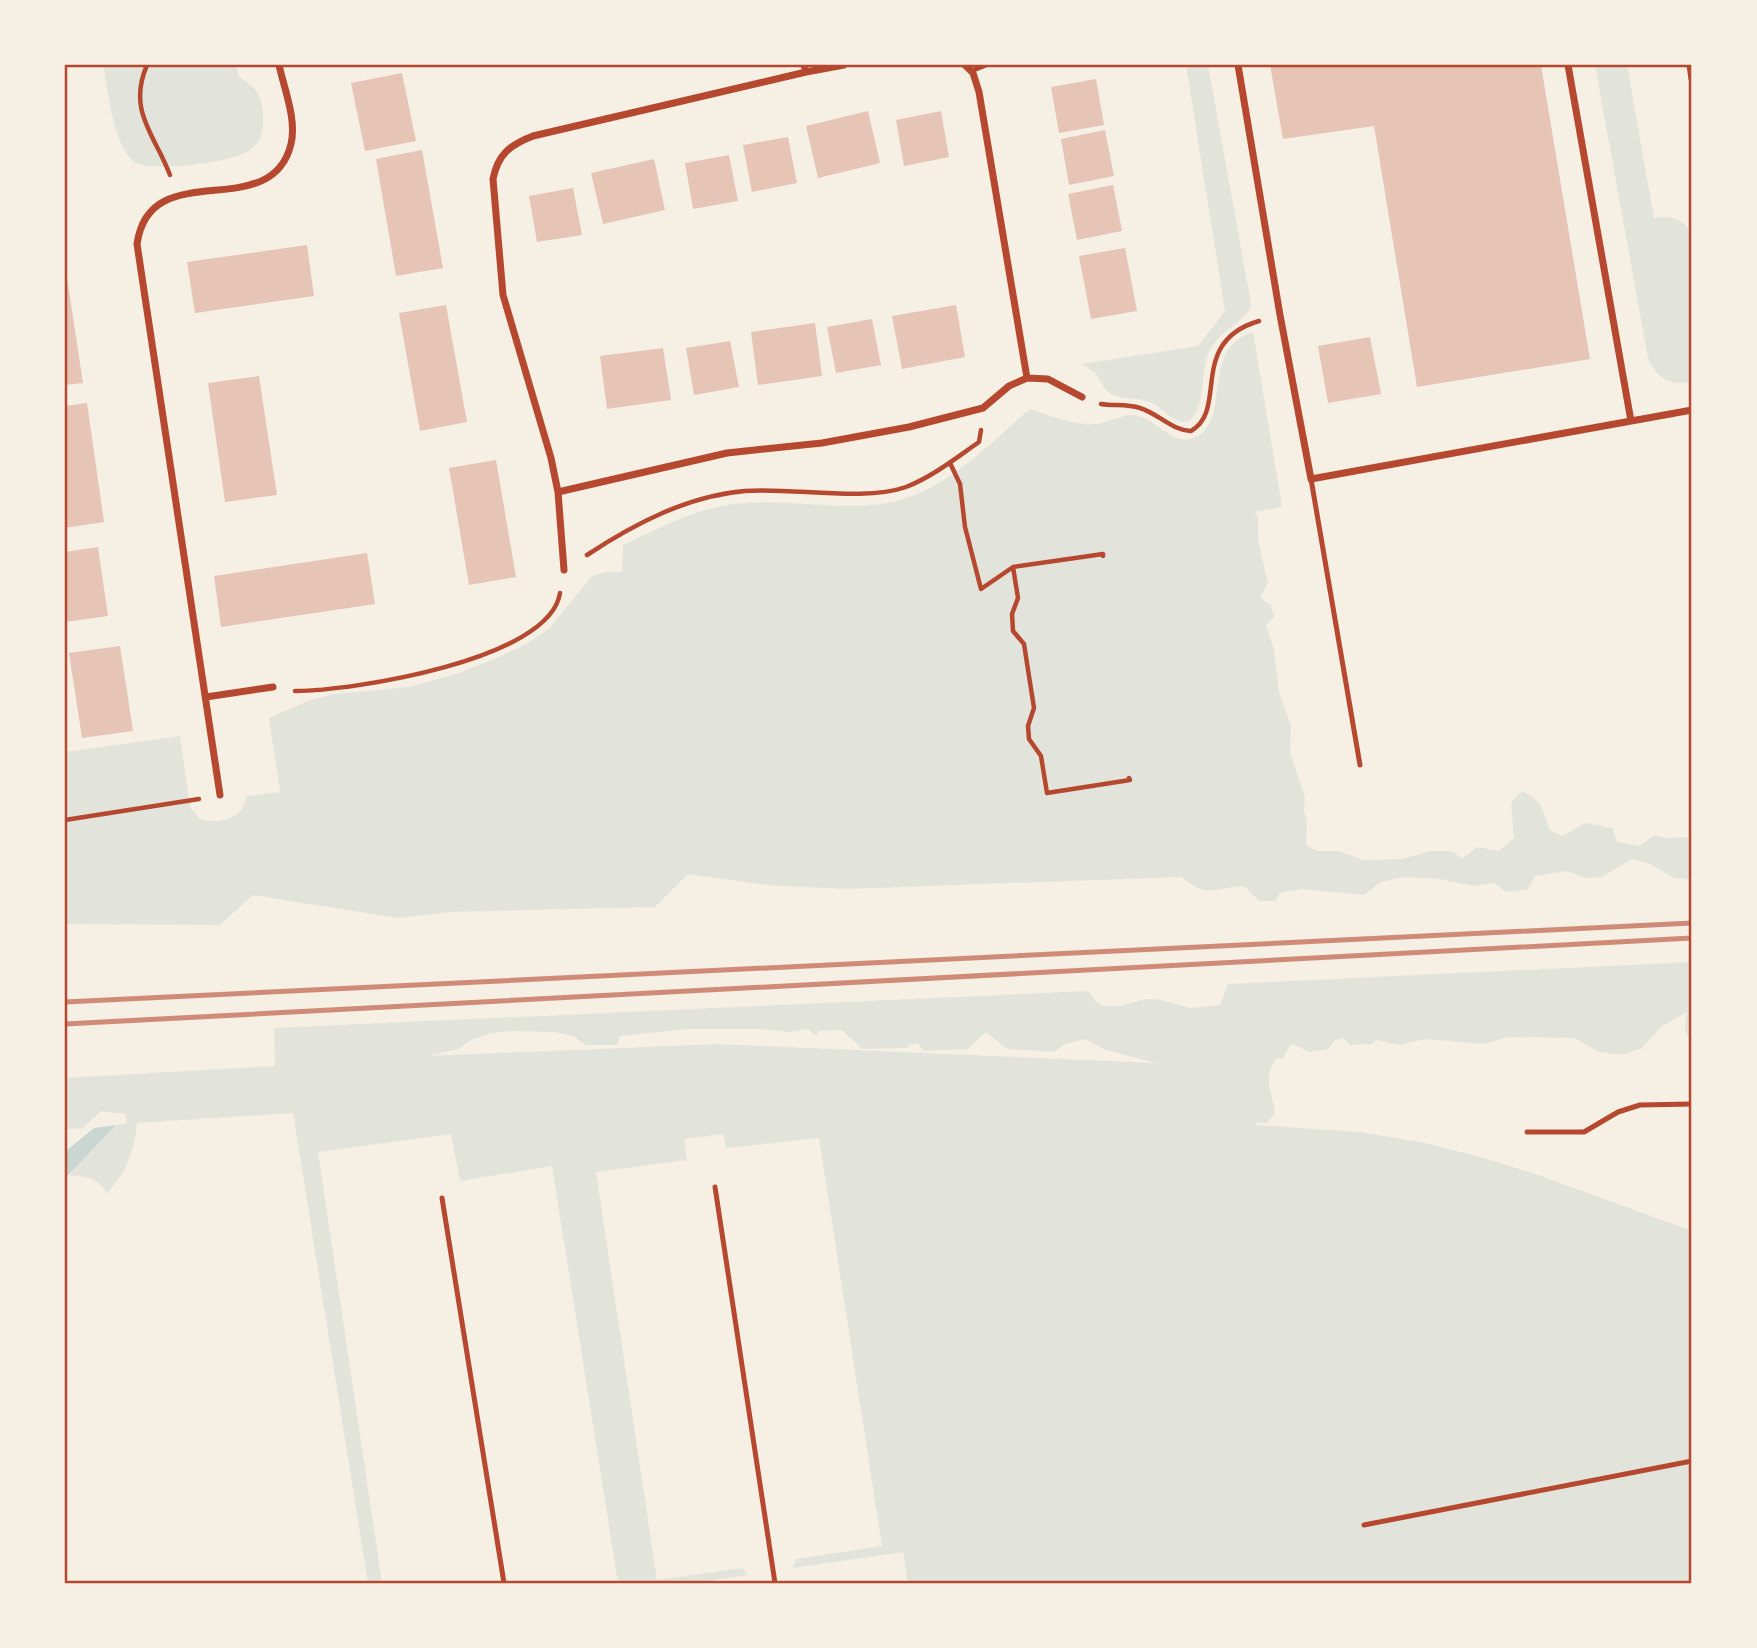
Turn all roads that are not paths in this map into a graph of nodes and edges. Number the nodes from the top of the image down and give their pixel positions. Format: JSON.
{"nodes":[{"id":1,"x":279,"y":65,"type":"edge"},
{"id":2,"x":844,"y":65,"type":"edge"},
{"id":3,"x":986,"y":65,"type":"edge"},
{"id":4,"x":1238,"y":65,"type":"edge"},
{"id":5,"x":1568,"y":65,"type":"edge"},
{"id":6,"x":1690,"y":65,"type":"edge"},
{"id":7,"x":805,"y":68,"type":"edge"},
{"id":8,"x":968,"y":68,"type":"edge"},
{"id":9,"x":1692,"y":79,"type":"edge"},
{"id":10,"x":1027,"y":378,"type":"junction"},
{"id":11,"x":1082,"y":397,"type":"road end"},
{"id":12,"x":1692,"y":410,"type":"edge"},
{"id":13,"x":1631,"y":421,"type":"junction"},
{"id":14,"x":1311,"y":479,"type":"junction"},
{"id":15,"x":558,"y":492,"type":"junction"},
{"id":16,"x":564,"y":570,"type":"road end"},
{"id":17,"x":273,"y":687,"type":"road end"},
{"id":18,"x":206,"y":697,"type":"junction"},
{"id":19,"x":1360,"y":765,"type":"dead end"},
{"id":20,"x":220,"y":795,"type":"road end"},
{"id":21,"x":1692,"y":1104,"type":"edge"},
{"id":22,"x":1527,"y":1132,"type":"dead end"},
{"id":23,"x":715,"y":1186,"type":"dead end"},
{"id":24,"x":442,"y":1198,"type":"dead end"},
{"id":25,"x":1692,"y":1461,"type":"edge"},
{"id":26,"x":1364,"y":1525,"type":"dead end"},
{"id":27,"x":504,"y":1583,"type":"edge"},
{"id":28,"x":775,"y":1583,"type":"edge"}],
"edges":[{"from":1,"to":18,"type":"street"},
{"from":2,"to":7,"type":"street"},
{"from":3,"to":8,"type":"lane"},
{"from":4,"to":14,"type":"street"},
{"from":5,"to":13,"type":"street"},
{"from":6,"to":9,"type":"street"},
{"from":7,"to":15,"type":"street"},
{"from":8,"to":10,"type":"street"},
{"from":10,"to":11,"type":"street"},
{"from":10,"to":15,"type":"street"},
{"from":12,"to":13,"type":"street"},
{"from":13,"to":14,"type":"street"},
{"from":14,"to":19,"type":"lane"},
{"from":15,"to":16,"type":"street"},
{"from":17,"to":18,"type":"street"},
{"from":18,"to":20,"type":"street"},
{"from":21,"to":22,"type":"lane"},
{"from":23,"to":28,"type":"lane"},
{"from":24,"to":27,"type":"lane"},
{"from":25,"to":26,"type":"lane"}]}
